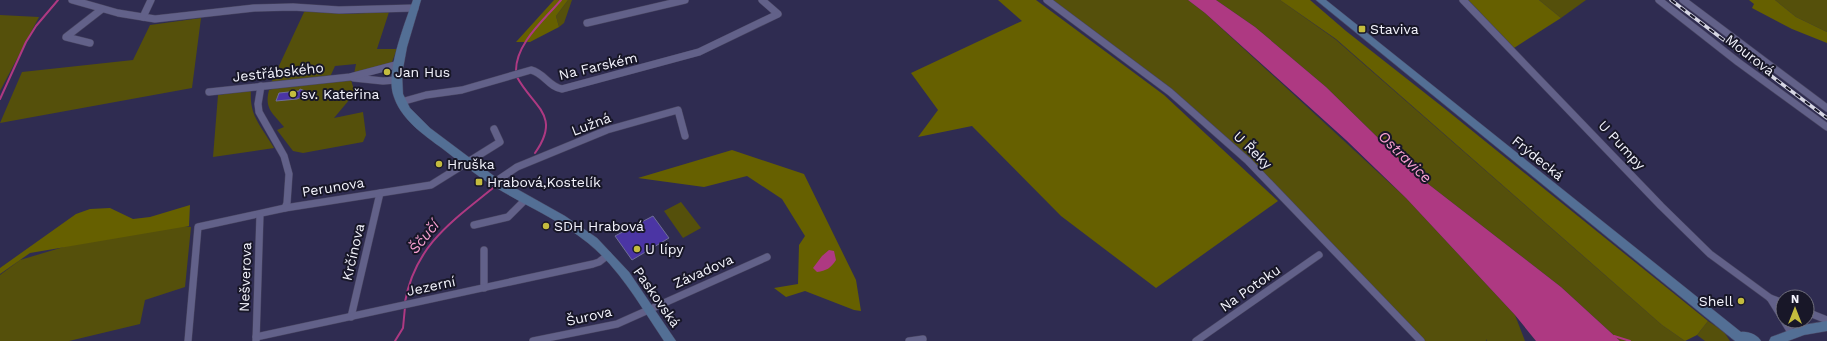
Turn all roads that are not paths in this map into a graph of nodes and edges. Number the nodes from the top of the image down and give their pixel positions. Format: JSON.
{"nodes":[{"id":1,"x":72,"y":0,"type":"edge"},
{"id":2,"x":151,"y":0,"type":"edge"},
{"id":3,"x":685,"y":0,"type":"edge"},
{"id":4,"x":762,"y":0,"type":"edge"},
{"id":5,"x":1047,"y":0,"type":"edge"},
{"id":6,"x":1320,"y":0,"type":"edge"},
{"id":7,"x":1464,"y":0,"type":"edge"},
{"id":8,"x":1660,"y":0,"type":"edge"},
{"id":9,"x":1683,"y":0,"type":"edge"},
{"id":10,"x":416,"y":4,"type":"edge"},
{"id":11,"x":102,"y":9,"type":"junction"},
{"id":12,"x":143,"y":17,"type":"junction"},
{"id":13,"x":588,"y":23,"type":"dead end"},
{"id":14,"x":90,"y":43,"type":"dead end"},
{"id":15,"x":399,"y":64,"type":"junction"},
{"id":16,"x":350,"y":77,"type":"junction"},
{"id":17,"x":396,"y":80,"type":"junction"},
{"id":18,"x":261,"y":86,"type":"junction"},
{"id":19,"x":209,"y":92,"type":"dead end"},
{"id":20,"x":401,"y":102,"type":"junction"},
{"id":21,"x":1827,"y":108,"type":"edge"},
{"id":22,"x":1827,"y":126,"type":"edge"},
{"id":23,"x":494,"y":129,"type":"dead end"},
{"id":24,"x":685,"y":136,"type":"dead end"},
{"id":25,"x":467,"y":162,"type":"junction"},
{"id":26,"x":495,"y":182,"type":"junction"},
{"id":27,"x":380,"y":194,"type":"junction"},
{"id":28,"x":525,"y":200,"type":"junction"},
{"id":29,"x":285,"y":208,"type":"junction"},
{"id":30,"x":260,"y":214,"type":"junction"},
{"id":31,"x":474,"y":225,"type":"dead end"},
{"id":32,"x":484,"y":250,"type":"dead end"},
{"id":33,"x":608,"y":255,"type":"junction"},
{"id":34,"x":1319,"y":255,"type":"dead end"},
{"id":35,"x":767,"y":257,"type":"dead end"},
{"id":36,"x":484,"y":288,"type":"junction"},
{"id":37,"x":1770,"y":298,"type":"junction"},
{"id":38,"x":1775,"y":300,"type":"edge"},
{"id":39,"x":1775,"y":306,"type":"edge"},
{"id":40,"x":649,"y":310,"type":"junction"},
{"id":41,"x":1815,"y":315,"type":"edge"},
{"id":42,"x":351,"y":317,"type":"junction"},
{"id":43,"x":1827,"y":320,"type":"edge"},
{"id":44,"x":1827,"y":326,"type":"edge"},
{"id":45,"x":1789,"y":329,"type":"edge"},
{"id":46,"x":1792,"y":334,"type":"junction"},
{"id":47,"x":256,"y":339,"type":"edge"},
{"id":48,"x":923,"y":339,"type":"dead end"},
{"id":49,"x":1738,"y":339,"type":"edge"},
{"id":50,"x":188,"y":341,"type":"edge"},
{"id":51,"x":533,"y":341,"type":"edge"},
{"id":52,"x":670,"y":341,"type":"edge"},
{"id":53,"x":909,"y":341,"type":"edge"},
{"id":54,"x":1196,"y":341,"type":"edge"},
{"id":55,"x":1421,"y":341,"type":"edge"},
{"id":56,"x":1755,"y":341,"type":"edge"},
{"id":57,"x":1775,"y":341,"type":"edge"}],
"edges":[{"from":1,"to":11,"type":"street"},
{"from":2,"to":12,"type":"street"},
{"from":3,"to":13,"type":"street"},
{"from":4,"to":20,"type":"street","name":"Na Farském"},
{"from":5,"to":55,"type":"street","name":"U Řeky"},
{"from":6,"to":49,"type":"main road","name":"Frýdecká"},
{"from":7,"to":37,"type":"street","name":"U Pumpy"},
{"from":8,"to":22,"type":"street","name":"Mourová"},
{"from":9,"to":21,"type":"street"},
{"from":10,"to":12,"type":"street"},
{"from":10,"to":15,"type":"main road","name":"Paskovská"},
{"from":11,"to":12,"type":"street"},
{"from":11,"to":14,"type":"street"},
{"from":15,"to":16,"type":"street","name":"Jestřábského"},
{"from":15,"to":17,"type":"main road","name":"Paskovská"},
{"from":16,"to":17,"type":"street","name":"Jestřábského"},
{"from":16,"to":18,"type":"street","name":"Jestřábského"},
{"from":17,"to":20,"type":"main road","name":"Paskovská"},
{"from":18,"to":19,"type":"street","name":"Jestřábského"},
{"from":18,"to":29,"type":"street"},
{"from":20,"to":25,"type":"main road","name":"Paskovská"},
{"from":23,"to":25,"type":"street","name":"Perunova"},
{"from":24,"to":26,"type":"street","name":"Lužná"},
{"from":25,"to":26,"type":"main road","name":"Paskovská"},
{"from":25,"to":27,"type":"street","name":"Perunova"},
{"from":26,"to":28,"type":"main road","name":"Paskovská"},
{"from":27,"to":29,"type":"street","name":"Perunova"},
{"from":27,"to":42,"type":"street","name":"Krčínova"},
{"from":28,"to":31,"type":"street"},
{"from":28,"to":33,"type":"main road","name":"Paskovská"},
{"from":29,"to":30,"type":"street","name":"Perunova"},
{"from":30,"to":47,"type":"street","name":"Nešverova"},
{"from":30,"to":50,"type":"street","name":"Perunova"},
{"from":32,"to":36,"type":"street"},
{"from":33,"to":36,"type":"street","name":"Jezerní"},
{"from":33,"to":40,"type":"main road","name":"Paskovská"},
{"from":34,"to":54,"type":"street","name":"Na Potoku"},
{"from":35,"to":40,"type":"street","name":"Závadova"},
{"from":36,"to":42,"type":"street","name":"Jezerní"},
{"from":37,"to":38,"type":"street","name":"U Pumpy"},
{"from":37,"to":39,"type":"street","name":"U Pumpy"},
{"from":40,"to":51,"type":"street","name":"Šurova"},
{"from":40,"to":52,"type":"main road","name":"Paskovská"},
{"from":41,"to":43,"type":"street"},
{"from":42,"to":47,"type":"street","name":"Jezerní"},
{"from":44,"to":46,"type":"main road"},
{"from":45,"to":46,"type":"street","name":"U Pumpy"},
{"from":46,"to":57,"type":"main road"},
{"from":48,"to":53,"type":"street"},
{"from":49,"to":56,"type":"main road"}]}
